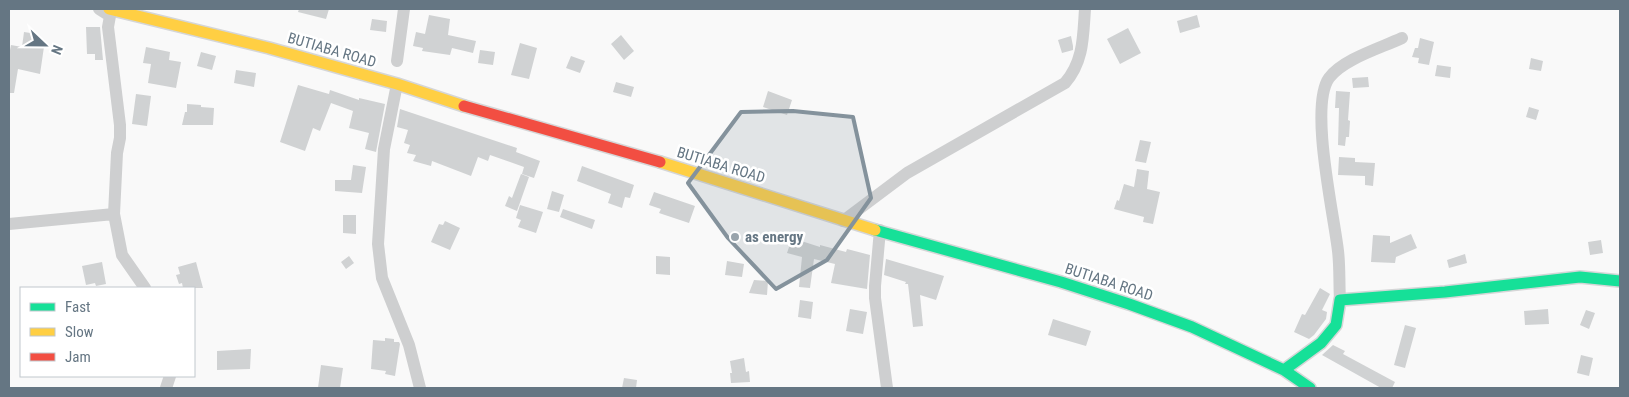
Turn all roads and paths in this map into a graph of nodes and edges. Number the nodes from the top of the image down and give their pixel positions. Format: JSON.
{"nodes":[{"id":1,"x":99,"y":9,"type":"edge"},
{"id":2,"x":109,"y":9,"type":"edge"},
{"id":3,"x":404,"y":9,"type":"edge"},
{"id":4,"x":1085,"y":9,"type":"edge"},
{"id":5,"x":1402,"y":38,"type":"dead end"},
{"id":6,"x":397,"y":61,"type":"dead end"},
{"id":7,"x":397,"y":84,"type":"junction"},
{"id":8,"x":114,"y":214,"type":"junction"},
{"id":9,"x":843,"y":220,"type":"junction"},
{"id":10,"x":9,"y":224,"type":"edge"},
{"id":11,"x":880,"y":230,"type":"junction"},
{"id":12,"x":1620,"y":281,"type":"edge"},
{"id":13,"x":144,"y":287,"type":"edge"},
{"id":14,"x":1340,"y":300,"type":"junction"},
{"id":15,"x":1284,"y":370,"type":"junction"},
{"id":16,"x":420,"y":388,"type":"edge"},
{"id":17,"x":887,"y":388,"type":"edge"},
{"id":18,"x":1310,"y":388,"type":"edge"}],
"edges":[{"from":1,"to":8,"type":"street"},
{"from":2,"to":7,"type":"main road","name":"BUTIABA ROAD"},
{"from":3,"to":6,"type":"street"},
{"from":4,"to":9,"type":"street"},
{"from":5,"to":14,"type":"street"},
{"from":7,"to":9,"type":"main road","name":"BUTIABA ROAD"},
{"from":7,"to":16,"type":"street"},
{"from":8,"to":10,"type":"street"},
{"from":8,"to":13,"type":"street"},
{"from":9,"to":11,"type":"main road","name":"BUTIABA ROAD"},
{"from":11,"to":15,"type":"main road","name":"BUTIABA ROAD"},
{"from":11,"to":17,"type":"street"},
{"from":12,"to":14,"type":"main road"},
{"from":14,"to":15,"type":"main road"},
{"from":15,"to":18,"type":"main road","name":"BUTIABA ROAD"}]}
